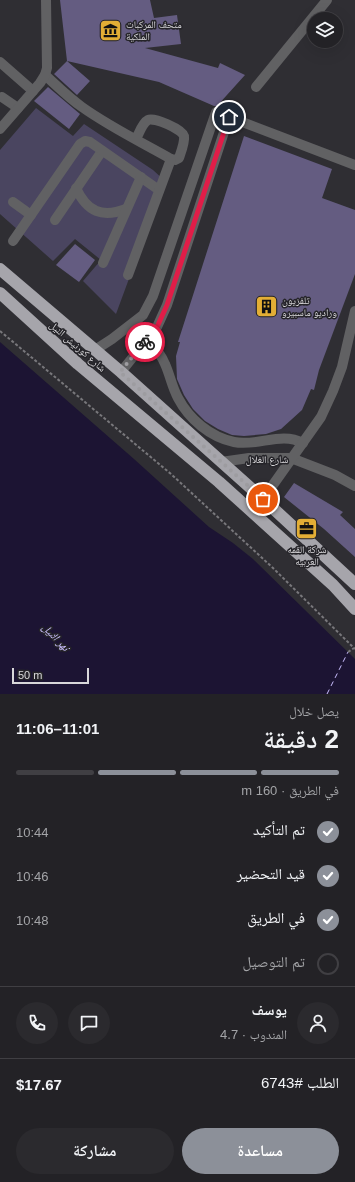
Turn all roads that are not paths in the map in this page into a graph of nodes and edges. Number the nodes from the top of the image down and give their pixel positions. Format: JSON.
{"nodes":[{"id":1,"x":46,"y":0,"type":"edge"},
{"id":2,"x":327,"y":0,"type":"edge"},
{"id":3,"x":0,"y":62,"type":"edge"},
{"id":4,"x":45,"y":75,"type":"junction"},
{"id":5,"x":256,"y":87,"type":"dead end"},
{"id":6,"x":33,"y":91,"type":"junction"},
{"id":7,"x":2,"y":96,"type":"dead end"},
{"id":8,"x":18,"y":108,"type":"junction"},
{"id":9,"x":229,"y":117,"type":"junction"},
{"id":10,"x":0,"y":129,"type":"edge"},
{"id":11,"x":136,"y":139,"type":"junction"},
{"id":12,"x":102,"y":151,"type":"junction"},
{"id":13,"x":171,"y":159,"type":"junction"},
{"id":14,"x":355,"y":165,"type":"edge"},
{"id":15,"x":141,"y":177,"type":"junction"},
{"id":16,"x":76,"y":188,"type":"junction"},
{"id":17,"x":159,"y":190,"type":"junction"},
{"id":18,"x":13,"y":202,"type":"dead end"},
{"id":19,"x":126,"y":209,"type":"junction"},
{"id":20,"x":31,"y":215,"type":"junction"},
{"id":21,"x":55,"y":220,"type":"dead end"},
{"id":22,"x":13,"y":241,"type":"dead end"},
{"id":23,"x":103,"y":263,"type":"dead end"},
{"id":24,"x":0,"y":269,"type":"edge"},
{"id":25,"x":128,"y":275,"type":"dead end"},
{"id":26,"x":0,"y":293,"type":"edge"},
{"id":27,"x":355,"y":311,"type":"edge"},
{"id":28,"x":148,"y":339,"type":"junction"},
{"id":29,"x":95,"y":350,"type":"junction"},
{"id":30,"x":120,"y":372,"type":"junction"},
{"id":31,"x":303,"y":443,"type":"junction"},
{"id":32,"x":291,"y":458,"type":"junction"},
{"id":33,"x":221,"y":462,"type":"junction"},
{"id":34,"x":355,"y":486,"type":"edge"},
{"id":35,"x":263,"y":499,"type":"junction"},
{"id":36,"x":355,"y":584,"type":"edge"},
{"id":37,"x":355,"y":609,"type":"edge"}],
"edges":[{"from":1,"to":4,"type":"street"},
{"from":2,"to":5,"type":"street"},
{"from":3,"to":6,"type":"street"},
{"from":4,"to":6,"type":"street"},
{"from":4,"to":11,"type":"street"},
{"from":6,"to":8,"type":"street"},
{"from":7,"to":8,"type":"street"},
{"from":8,"to":10,"type":"street"},
{"from":9,"to":14,"type":"street"},
{"from":9,"to":28,"type":"street"},
{"from":9,"to":29,"type":"street"},
{"from":11,"to":13,"type":"street"},
{"from":11,"to":13,"type":"street"},
{"from":12,"to":15,"type":"street"},
{"from":12,"to":16,"type":"street"},
{"from":12,"to":20,"type":"street"},
{"from":13,"to":17,"type":"street"},
{"from":15,"to":17,"type":"street"},
{"from":15,"to":19,"type":"street"},
{"from":16,"to":19,"type":"street"},
{"from":16,"to":21,"type":"street"},
{"from":17,"to":25,"type":"street"},
{"from":18,"to":20,"type":"street"},
{"from":19,"to":23,"type":"street"},
{"from":20,"to":22,"type":"street"},
{"from":24,"to":29,"type":"highway","name":"شارع كورنيش النيل"},
{"from":26,"to":37,"type":"highway","name":"شارع كورنيش النيل"},
{"from":27,"to":31,"type":"street"},
{"from":28,"to":30,"type":"street"},
{"from":28,"to":31,"type":"street"},
{"from":29,"to":30,"type":"highway","name":"شارع كورنيش النيل"},
{"from":30,"to":33,"type":"highway","name":"شارع كورنيش النيل"},
{"from":31,"to":32,"type":"street"},
{"from":32,"to":33,"type":"street","name":"شارع الغلال"},
{"from":32,"to":34,"type":"street","name":"شارع الغلال"},
{"from":32,"to":35,"type":"street"},
{"from":33,"to":35,"type":"highway","name":"شارع كورنيش النيل"},
{"from":35,"to":36,"type":"highway","name":"شارع كورنيش النيل"}]}
